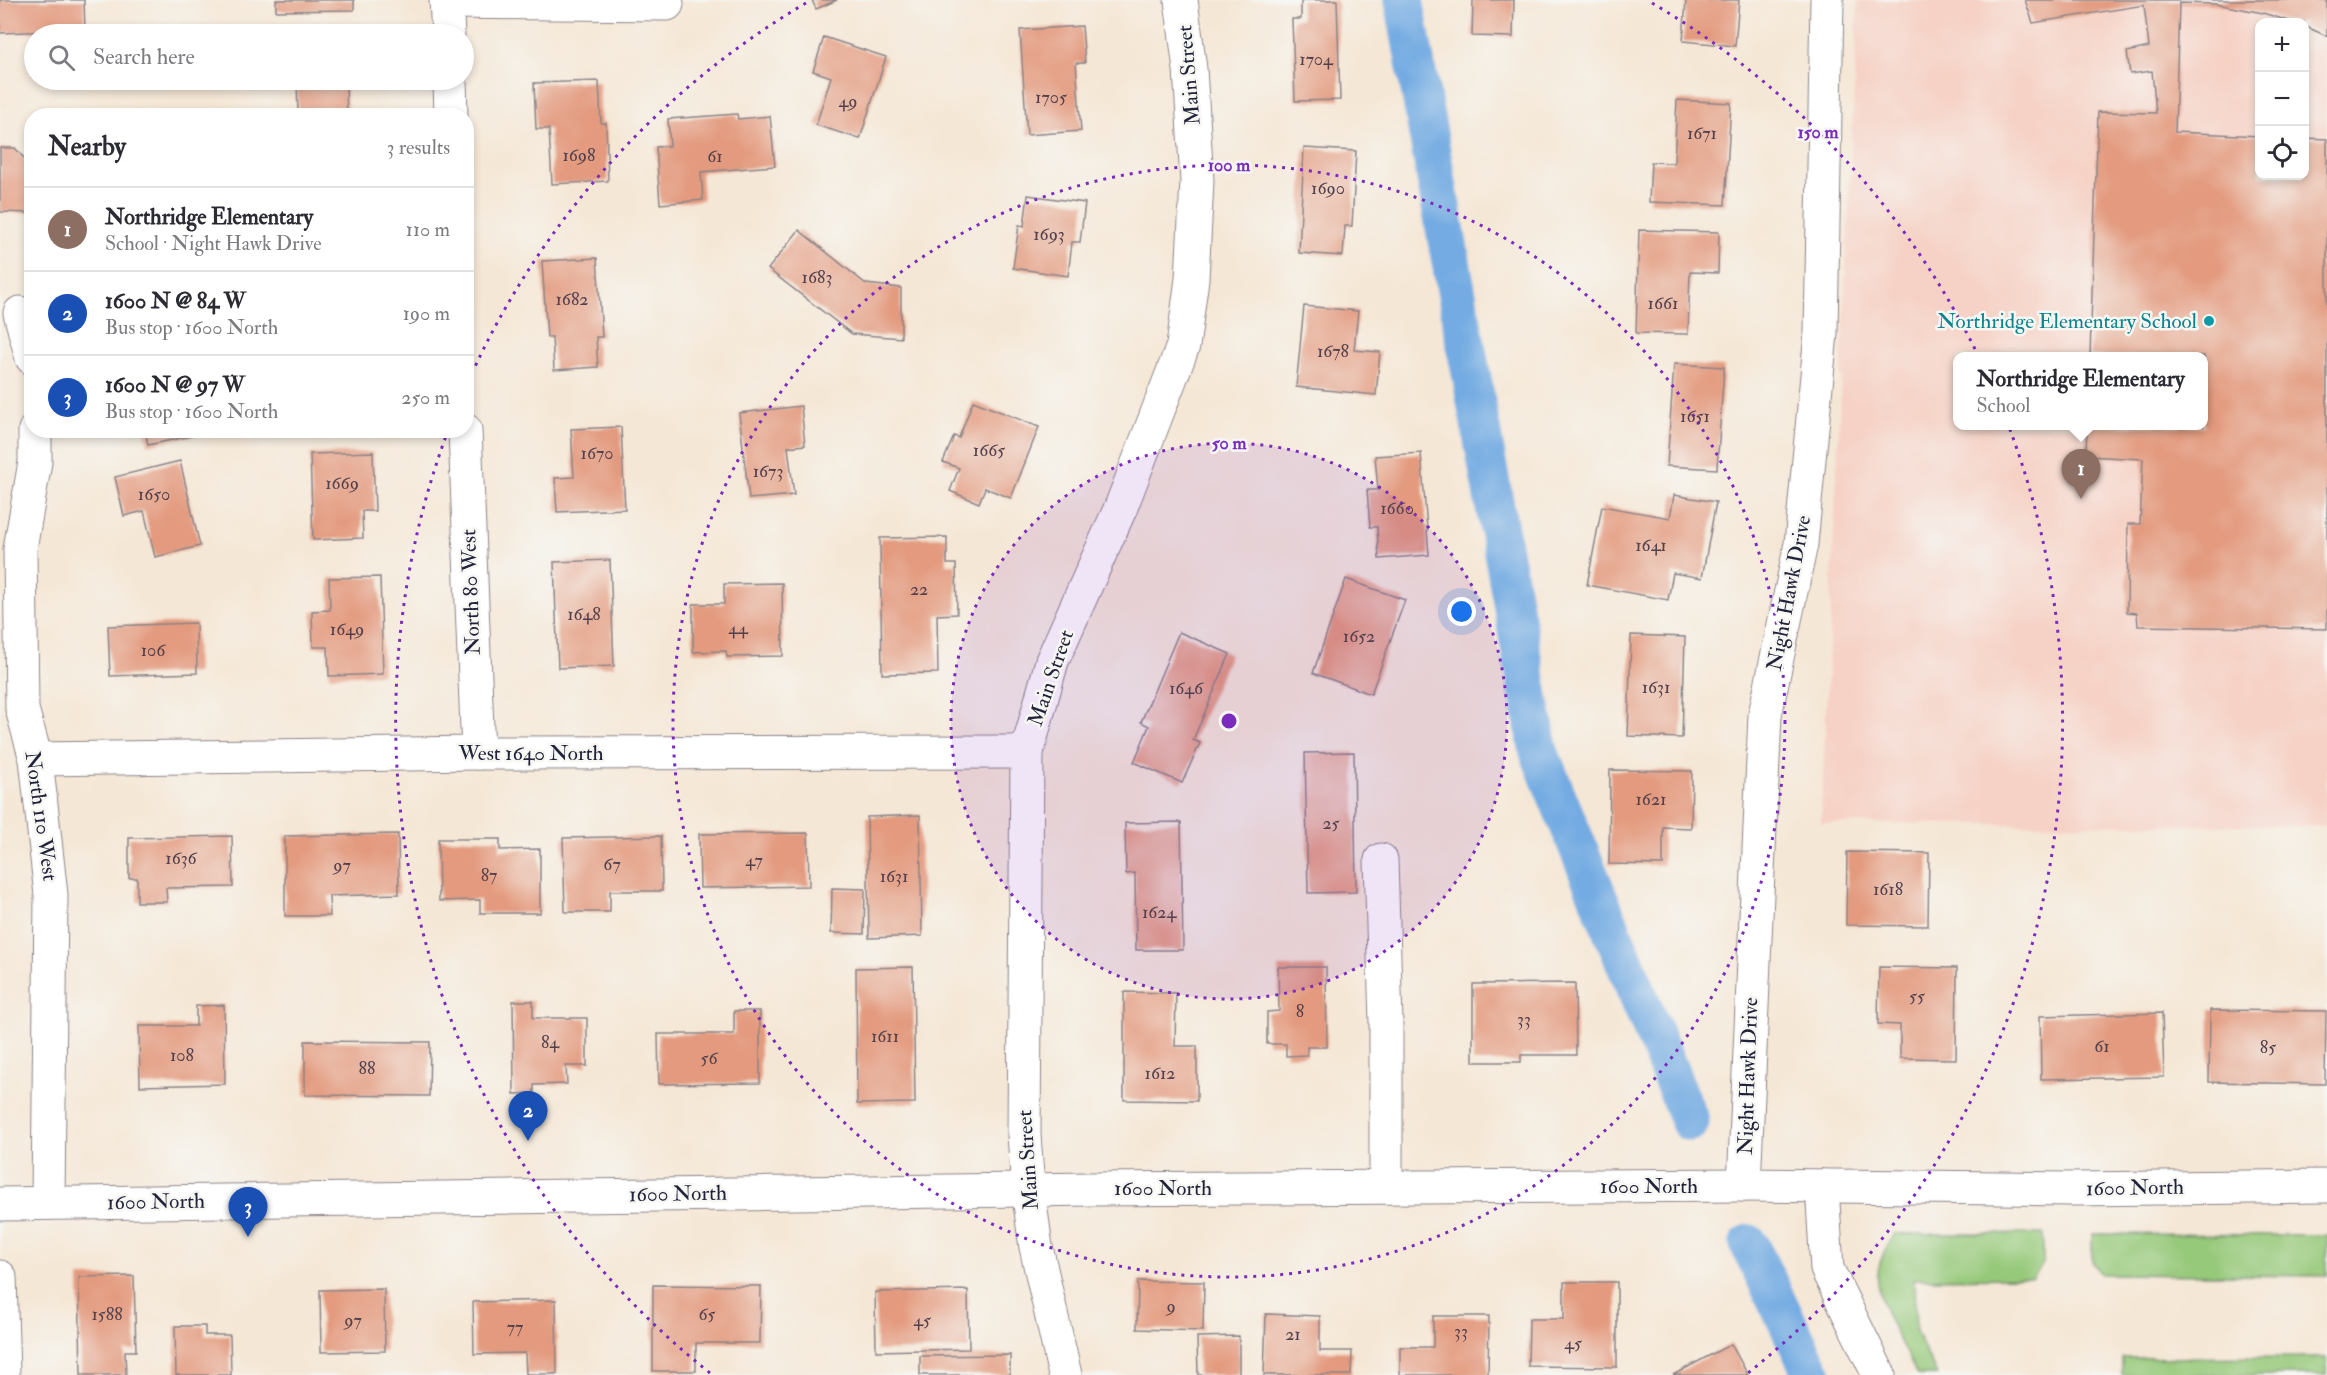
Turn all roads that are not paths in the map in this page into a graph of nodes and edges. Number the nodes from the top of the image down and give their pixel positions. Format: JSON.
{"nodes":[{"id":1,"x":1181,"y":0,"type":"edge"},
{"id":2,"x":1827,"y":0,"type":"edge"},
{"id":3,"x":446,"y":1,"type":"edge"},
{"id":4,"x":667,"y":4,"type":"dead end"},
{"id":5,"x":447,"y":24,"type":"edge"},
{"id":6,"x":450,"y":90,"type":"edge"},
{"id":7,"x":451,"y":108,"type":"edge"},
{"id":8,"x":20,"y":313,"type":"dead end"},
{"id":9,"x":24,"y":328,"type":"edge"},
{"id":10,"x":35,"y":438,"type":"edge"},
{"id":11,"x":465,"y":438,"type":"edge"},
{"id":12,"x":1027,"y":752,"type":"junction"},
{"id":13,"x":478,"y":753,"type":"junction"},
{"id":14,"x":36,"y":759,"type":"junction"},
{"id":15,"x":1381,"y":860,"type":"dead end"},
{"id":16,"x":1744,"y":1185,"type":"junction"},
{"id":17,"x":1822,"y":1186,"type":"junction"},
{"id":18,"x":2327,"y":1186,"type":"edge"},
{"id":19,"x":1386,"y":1187,"type":"junction"},
{"id":20,"x":1028,"y":1189,"type":"junction"},
{"id":21,"x":48,"y":1203,"type":"junction"},
{"id":22,"x":0,"y":1204,"type":"edge"},
{"id":23,"x":0,"y":1277,"type":"edge"},
{"id":24,"x":3,"y":1375,"type":"edge"},
{"id":25,"x":1065,"y":1375,"type":"edge"},
{"id":26,"x":1879,"y":1375,"type":"edge"}],
"edges":[{"from":1,"to":12,"type":"street","name":"Main Street"},
{"from":2,"to":16,"type":"street","name":"Night Hawk Drive"},
{"from":3,"to":4,"type":"street"},
{"from":3,"to":5,"type":"street"},
{"from":6,"to":7,"type":"street"},
{"from":8,"to":9,"type":"street"},
{"from":10,"to":14,"type":"street","name":"North 110 West"},
{"from":11,"to":13,"type":"street","name":"North 80 West"},
{"from":12,"to":13,"type":"street","name":"West 1640 North"},
{"from":12,"to":20,"type":"street","name":"Main Street"},
{"from":13,"to":14,"type":"street","name":"West 1640 North"},
{"from":14,"to":21,"type":"street","name":"North 110 West"},
{"from":15,"to":19,"type":"street"},
{"from":16,"to":17,"type":"street","name":"1600 North"},
{"from":16,"to":19,"type":"street","name":"1600 North"},
{"from":17,"to":18,"type":"street","name":"1600 North"},
{"from":17,"to":26,"type":"street"},
{"from":19,"to":20,"type":"street","name":"1600 North"},
{"from":20,"to":21,"type":"street","name":"1600 North"},
{"from":20,"to":25,"type":"street","name":"Main Street"},
{"from":21,"to":22,"type":"street","name":"1600 North"},
{"from":23,"to":24,"type":"street"}]}
